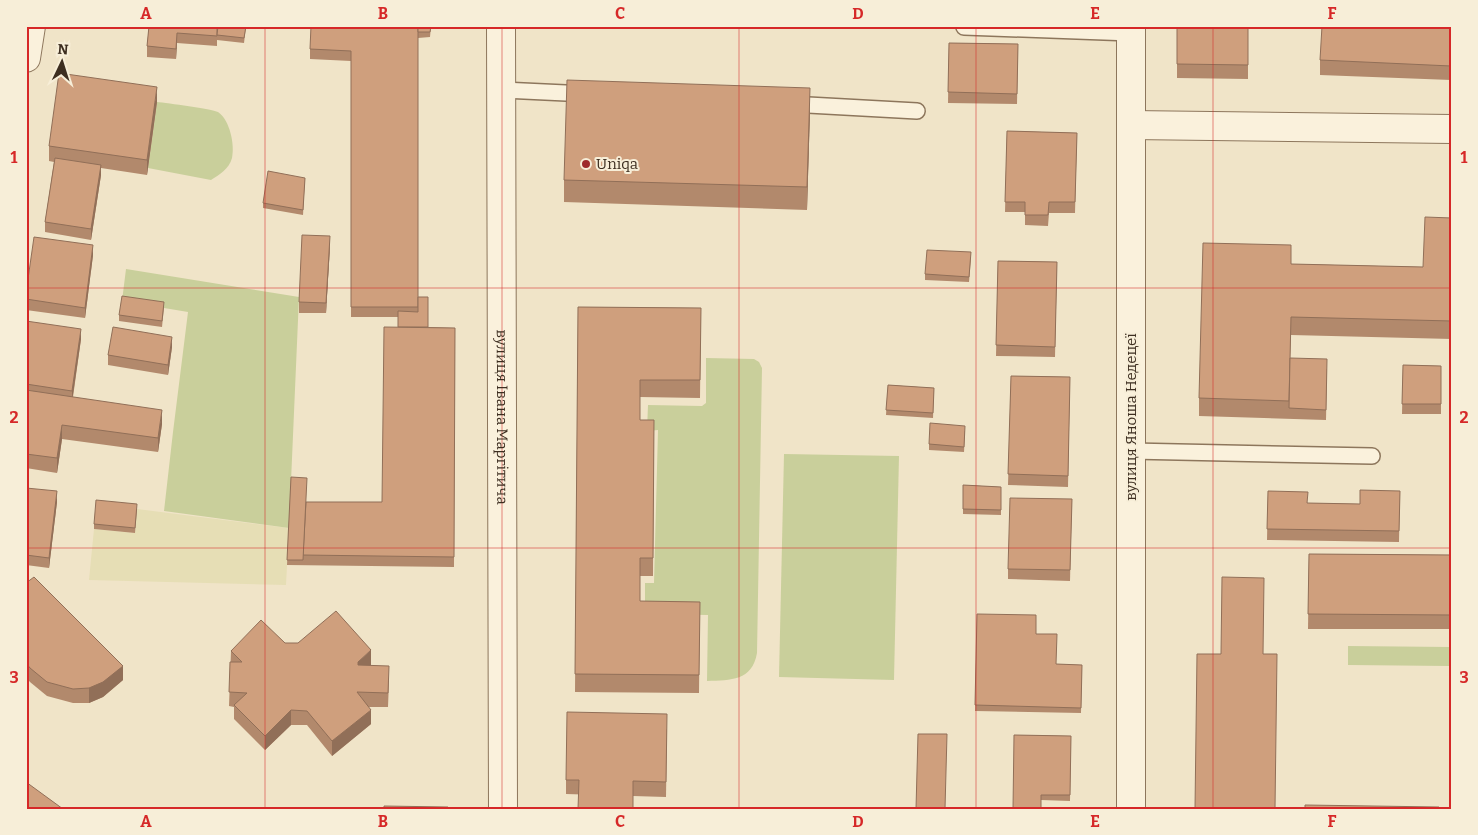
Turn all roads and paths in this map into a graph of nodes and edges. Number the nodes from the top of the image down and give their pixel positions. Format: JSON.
{"nodes":[{"id":1,"x":31,"y":26,"type":"edge"},
{"id":2,"x":502,"y":26,"type":"edge"},
{"id":3,"x":964,"y":26,"type":"edge"},
{"id":4,"x":1131,"y":30,"type":"edge"},
{"id":5,"x":26,"y":58,"type":"edge"},
{"id":6,"x":502,"y":90,"type":"junction"},
{"id":7,"x":601,"y":94,"type":"edge"},
{"id":8,"x":779,"y":104,"type":"edge"},
{"id":9,"x":917,"y":110,"type":"dead end"},
{"id":10,"x":1131,"y":126,"type":"junction"},
{"id":11,"x":1452,"y":129,"type":"edge"},
{"id":12,"x":1131,"y":451,"type":"junction"},
{"id":13,"x":1372,"y":456,"type":"dead end"},
{"id":14,"x":503,"y":809,"type":"edge"},
{"id":15,"x":1131,"y":809,"type":"edge"}],
"edges":[{"from":1,"to":5,"type":"street"},
{"from":2,"to":6,"type":"street","name":"вулиця Івана Маргітича"},
{"from":3,"to":4,"type":"lane"},
{"from":4,"to":10,"type":"street","name":"вулиця Яноша Недецеї"},
{"from":6,"to":7,"type":"lane"},
{"from":6,"to":14,"type":"street","name":"вулиця Івана Маргітича"},
{"from":8,"to":9,"type":"lane"},
{"from":10,"to":11,"type":"street"},
{"from":10,"to":12,"type":"street","name":"вулиця Яноша Недецеї"},
{"from":12,"to":13,"type":"lane"},
{"from":12,"to":15,"type":"street","name":"вулиця Яноша Недецеї"}]}
